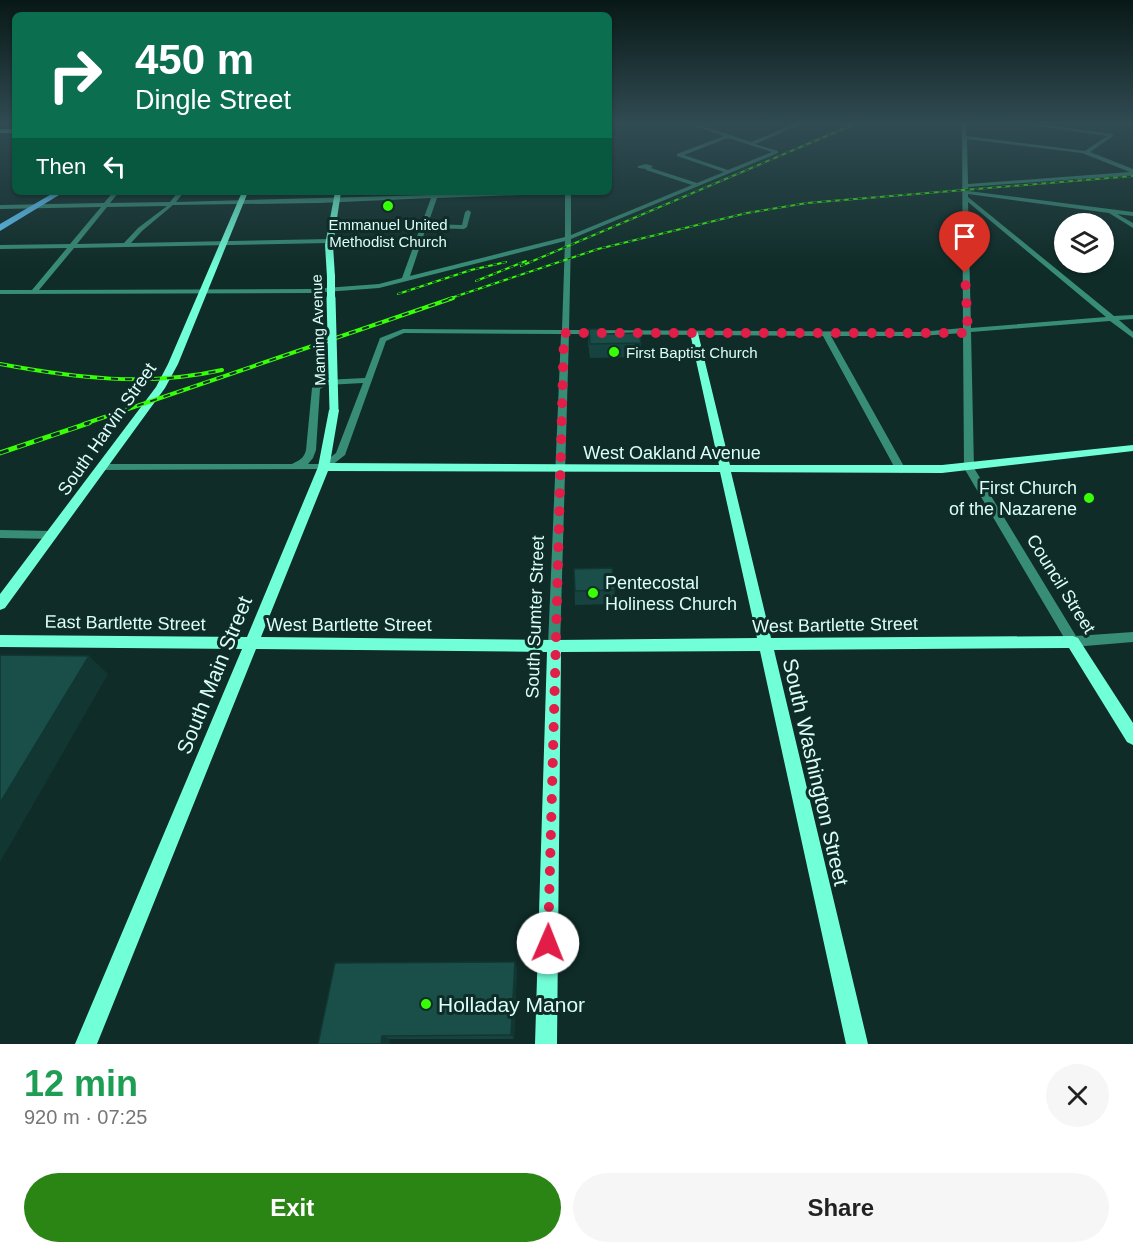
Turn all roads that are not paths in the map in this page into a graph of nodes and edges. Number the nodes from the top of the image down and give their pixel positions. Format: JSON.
{"nodes":[{"id":1,"x":656,"y":172,"type":"edge"},
{"id":2,"x":729,"y":172,"type":"edge"},
{"id":3,"x":965,"y":172,"type":"edge"},
{"id":4,"x":1133,"y":172,"type":"edge"},
{"id":5,"x":698,"y":185,"type":"junction"},
{"id":6,"x":965,"y":192,"type":"junction"},
{"id":7,"x":56,"y":195,"type":"edge"},
{"id":8,"x":114,"y":195,"type":"edge"},
{"id":9,"x":179,"y":195,"type":"edge"},
{"id":10,"x":244,"y":195,"type":"edge"},
{"id":11,"x":290,"y":195,"type":"edge"},
{"id":12,"x":337,"y":195,"type":"edge"},
{"id":13,"x":422,"y":195,"type":"edge"},
{"id":14,"x":436,"y":195,"type":"edge"},
{"id":15,"x":568,"y":195,"type":"edge"},
{"id":16,"x":336,"y":201,"type":"junction"},
{"id":17,"x":288,"y":202,"type":"junction"},
{"id":18,"x":240,"y":203,"type":"junction"},
{"id":19,"x":173,"y":204,"type":"junction"},
{"id":20,"x":106,"y":205,"type":"junction"},
{"id":21,"x":40,"y":206,"type":"junction"},
{"id":22,"x":0,"y":207,"type":"edge"},
{"id":23,"x":1109,"y":211,"type":"junction"},
{"id":24,"x":468,"y":212,"type":"dead end"},
{"id":25,"x":1133,"y":214,"type":"edge"},
{"id":26,"x":423,"y":226,"type":"junction"},
{"id":27,"x":1133,"y":226,"type":"edge"},
{"id":28,"x":0,"y":228,"type":"edge"},
{"id":29,"x":568,"y":238,"type":"junction"},
{"id":30,"x":329,"y":241,"type":"junction"},
{"id":31,"x":222,"y":243,"type":"junction"},
{"id":32,"x":126,"y":245,"type":"junction"},
{"id":33,"x":73,"y":246,"type":"junction"},
{"id":34,"x":0,"y":247,"type":"edge"},
{"id":35,"x":405,"y":280,"type":"junction"},
{"id":36,"x":201,"y":291,"type":"junction"},
{"id":37,"x":0,"y":292,"type":"edge"},
{"id":38,"x":34,"y":292,"type":"junction"},
{"id":39,"x":1133,"y":317,"type":"edge"},
{"id":40,"x":1112,"y":319,"type":"junction"},
{"id":41,"x":564,"y":333,"type":"junction"},
{"id":42,"x":694,"y":333,"type":"junction"},
{"id":43,"x":968,"y":333,"type":"junction"},
{"id":44,"x":826,"y":334,"type":"junction"},
{"id":45,"x":1133,"y":336,"type":"edge"},
{"id":46,"x":367,"y":380,"type":"junction"},
{"id":47,"x":1133,"y":448,"type":"edge"},
{"id":48,"x":103,"y":467,"type":"junction"},
{"id":49,"x":293,"y":467,"type":"junction"},
{"id":50,"x":324,"y":467,"type":"junction"},
{"id":51,"x":969,"y":468,"type":"junction"},
{"id":52,"x":560,"y":470,"type":"junction"},
{"id":53,"x":725,"y":470,"type":"junction"},
{"id":54,"x":901,"y":470,"type":"junction"},
{"id":55,"x":0,"y":534,"type":"edge"},
{"id":56,"x":52,"y":535,"type":"junction"},
{"id":57,"x":0,"y":604,"type":"edge"},
{"id":58,"x":1133,"y":637,"type":"edge"},
{"id":59,"x":0,"y":641,"type":"edge"},
{"id":60,"x":1073,"y":642,"type":"junction"},
{"id":61,"x":249,"y":644,"type":"junction"},
{"id":62,"x":765,"y":645,"type":"junction"},
{"id":63,"x":554,"y":646,"type":"junction"},
{"id":64,"x":1133,"y":738,"type":"edge"},
{"id":65,"x":86,"y":1044,"type":"edge"},
{"id":66,"x":546,"y":1044,"type":"edge"},
{"id":67,"x":857,"y":1044,"type":"edge"}],
"edges":[{"from":1,"to":5,"type":"street"},
{"from":2,"to":5,"type":"street"},
{"from":3,"to":6,"type":"street"},
{"from":4,"to":6,"type":"street"},
{"from":5,"to":29,"type":"street"},
{"from":6,"to":23,"type":"street"},
{"from":6,"to":40,"type":"street"},
{"from":6,"to":43,"type":"street"},
{"from":7,"to":21,"type":"main road"},
{"from":8,"to":20,"type":"street"},
{"from":9,"to":19,"type":"street"},
{"from":10,"to":18,"type":"street","name":"South Harvin Street"},
{"from":11,"to":17,"type":"street"},
{"from":12,"to":16,"type":"street","name":"Manning Avenue"},
{"from":13,"to":16,"type":"street"},
{"from":14,"to":26,"type":"street"},
{"from":15,"to":29,"type":"street","name":"South Sumter Street"},
{"from":16,"to":17,"type":"street"},
{"from":16,"to":30,"type":"street","name":"Manning Avenue"},
{"from":17,"to":18,"type":"street"},
{"from":18,"to":19,"type":"street"},
{"from":18,"to":31,"type":"street","name":"South Harvin Street"},
{"from":19,"to":20,"type":"street"},
{"from":19,"to":32,"type":"street"},
{"from":20,"to":21,"type":"street"},
{"from":20,"to":33,"type":"street"},
{"from":21,"to":22,"type":"street"},
{"from":21,"to":28,"type":"main road"},
{"from":23,"to":25,"type":"street"},
{"from":23,"to":27,"type":"street"},
{"from":24,"to":26,"type":"street"},
{"from":26,"to":35,"type":"street"},
{"from":29,"to":35,"type":"street"},
{"from":29,"to":41,"type":"street","name":"South Sumter Street"},
{"from":30,"to":31,"type":"street"},
{"from":30,"to":50,"type":"street","name":"Manning Avenue","bridge":true},
{"from":31,"to":32,"type":"street"},
{"from":31,"to":36,"type":"street","name":"South Harvin Street"},
{"from":32,"to":33,"type":"street"},
{"from":33,"to":34,"type":"street"},
{"from":33,"to":38,"type":"street"},
{"from":35,"to":36,"type":"street"},
{"from":36,"to":38,"type":"street"},
{"from":36,"to":48,"type":"street","name":"South Harvin Street"},
{"from":37,"to":38,"type":"street"},
{"from":39,"to":40,"type":"street"},
{"from":40,"to":43,"type":"street"},
{"from":40,"to":45,"type":"street"},
{"from":41,"to":42,"type":"street"},
{"from":41,"to":46,"type":"street","name":"South Main Street"},
{"from":41,"to":52,"type":"street","name":"South Sumter Street"},
{"from":42,"to":44,"type":"street"},
{"from":42,"to":53,"type":"street","name":"South Washington Street"},
{"from":43,"to":44,"type":"street"},
{"from":43,"to":51,"type":"street"},
{"from":44,"to":54,"type":"street"},
{"from":46,"to":49,"type":"street"},
{"from":46,"to":50,"type":"street","name":"South Main Street"},
{"from":47,"to":51,"type":"street","name":"West Oakland Avenue"},
{"from":48,"to":49,"type":"street","name":"West Oakland Avenue"},
{"from":48,"to":56,"type":"street","name":"South Harvin Street"},
{"from":49,"to":50,"type":"street","name":"West Oakland Avenue"},
{"from":50,"to":52,"type":"street","name":"West Oakland Avenue"},
{"from":50,"to":61,"type":"street","name":"South Main Street"},
{"from":51,"to":54,"type":"street","name":"West Oakland Avenue"},
{"from":51,"to":60,"type":"street","name":"Council Street"},
{"from":52,"to":53,"type":"street","name":"West Oakland Avenue"},
{"from":52,"to":63,"type":"street","name":"South Sumter Street"},
{"from":53,"to":54,"type":"street","name":"West Oakland Avenue"},
{"from":53,"to":62,"type":"street","name":"South Washington Street"},
{"from":55,"to":56,"type":"street"},
{"from":56,"to":57,"type":"street","name":"South Harvin Street"},
{"from":58,"to":60,"type":"street","name":"West Bartlette Street"},
{"from":59,"to":61,"type":"street","name":"East Bartlette Street"},
{"from":60,"to":62,"type":"street","name":"West Bartlette Street"},
{"from":60,"to":64,"type":"street","name":"Council Street"},
{"from":61,"to":63,"type":"street","name":"West Bartlette Street"},
{"from":61,"to":65,"type":"street","name":"South Main Street"},
{"from":62,"to":63,"type":"street","name":"West Bartlette Street"},
{"from":62,"to":67,"type":"street","name":"South Washington Street"},
{"from":63,"to":66,"type":"street","name":"South Sumter Street"}]}
